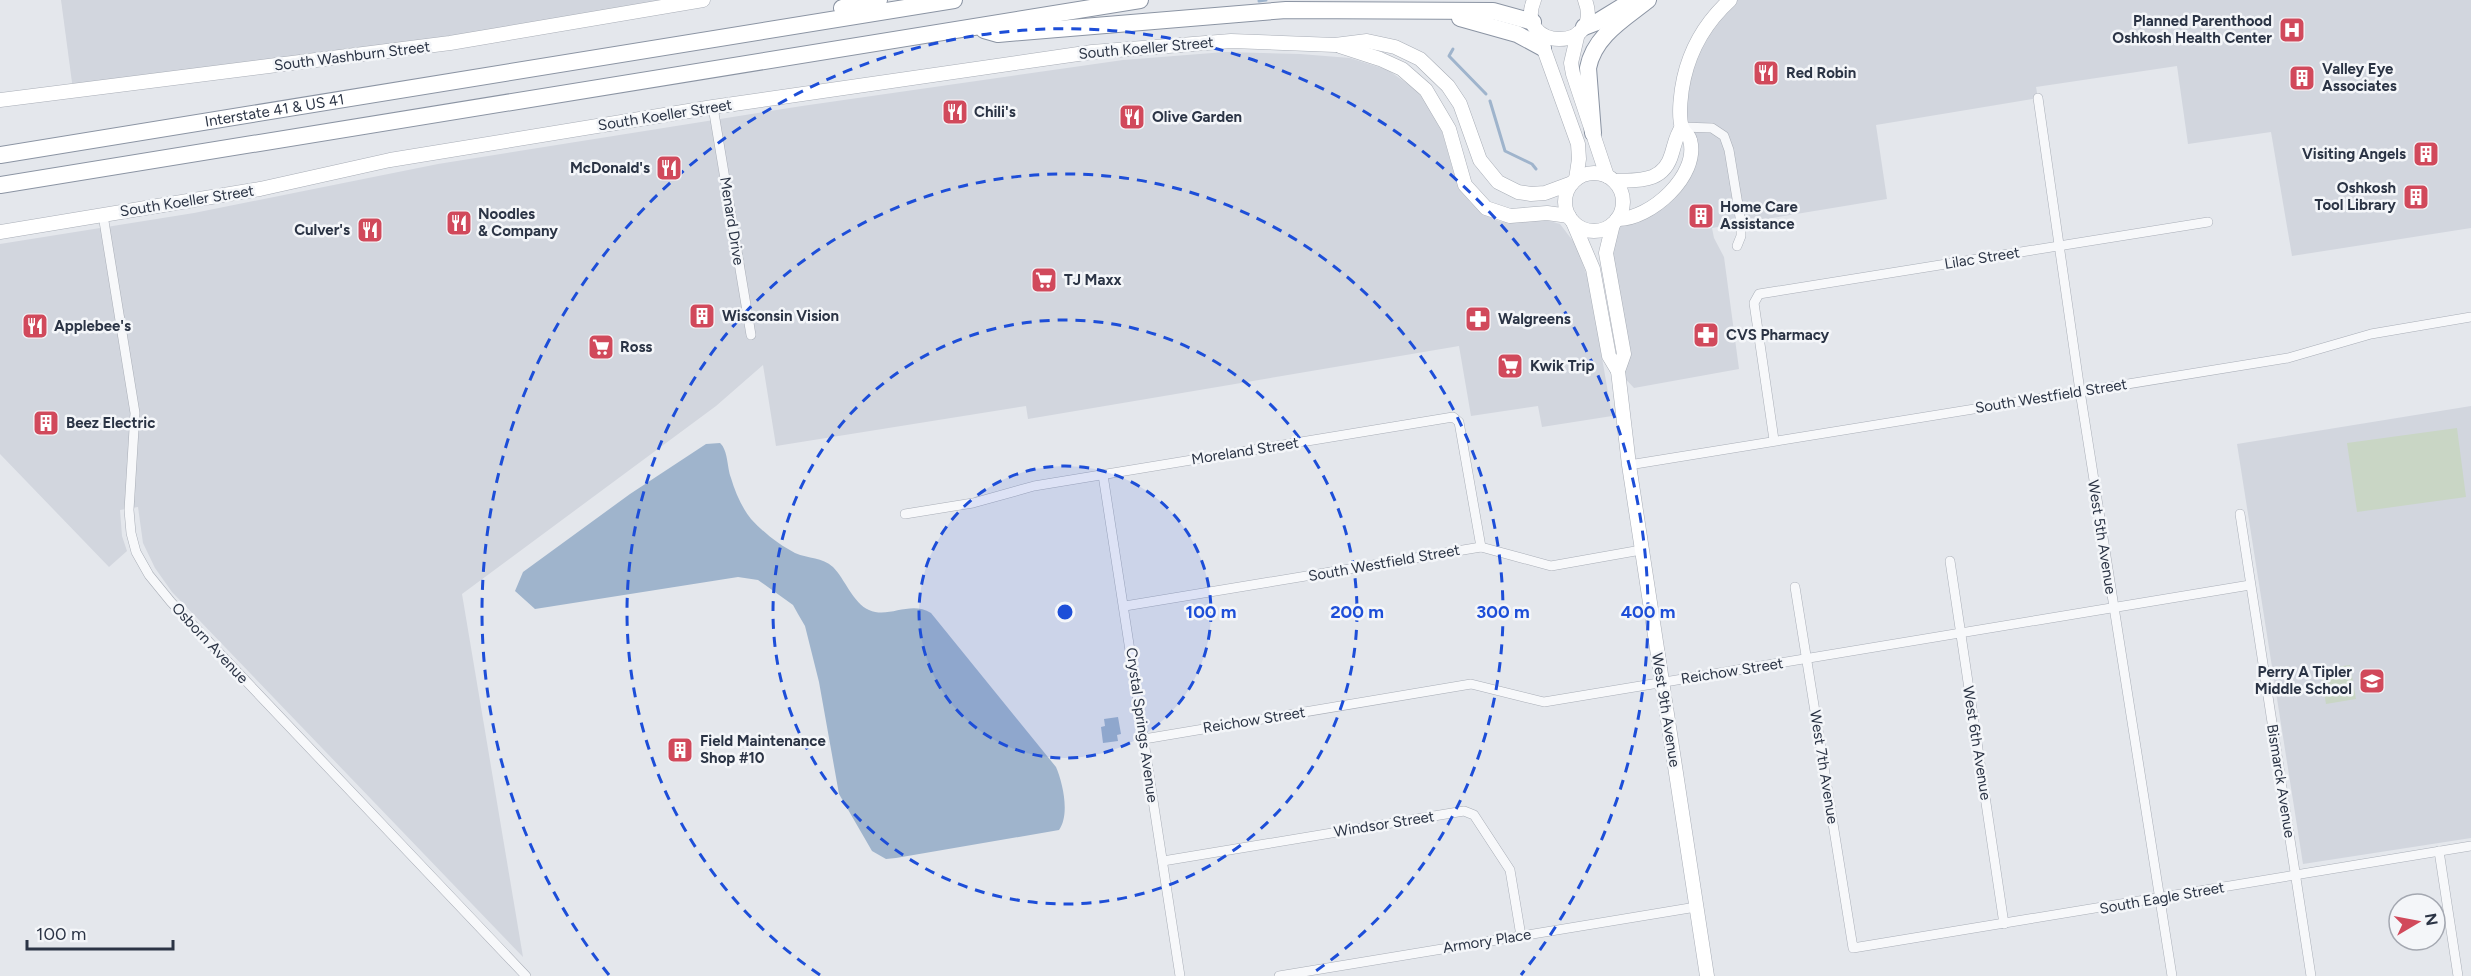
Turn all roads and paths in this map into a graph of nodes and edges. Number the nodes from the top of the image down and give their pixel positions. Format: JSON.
{"nodes":[{"id":1,"x":703,"y":0,"type":"edge"},
{"id":2,"x":879,"y":0,"type":"edge"},
{"id":3,"x":954,"y":0,"type":"edge"},
{"id":4,"x":1140,"y":0,"type":"edge"},
{"id":5,"x":1534,"y":0,"type":"edge"},
{"id":6,"x":1585,"y":0,"type":"edge"},
{"id":7,"x":1633,"y":0,"type":"edge"},
{"id":8,"x":1648,"y":0,"type":"edge"},
{"id":9,"x":1730,"y":0,"type":"edge"},
{"id":10,"x":1439,"y":13,"type":"junction"},
{"id":11,"x":795,"y":26,"type":"junction"},
{"id":12,"x":1535,"y":26,"type":"junction"},
{"id":13,"x":974,"y":27,"type":"junction"},
{"id":14,"x":1581,"y":30,"type":"junction"},
{"id":15,"x":1335,"y":45,"type":"junction"},
{"id":16,"x":1543,"y":48,"type":"junction"},
{"id":17,"x":2038,"y":98,"type":"dead end"},
{"id":18,"x":0,"y":100,"type":"edge"},
{"id":19,"x":713,"y":107,"type":"junction"},
{"id":20,"x":1682,"y":127,"type":"junction"},
{"id":21,"x":1593,"y":133,"type":"junction"},
{"id":22,"x":0,"y":155,"type":"edge"},
{"id":23,"x":1611,"y":178,"type":"junction"},
{"id":24,"x":1574,"y":181,"type":"junction"},
{"id":25,"x":0,"y":185,"type":"edge"},
{"id":26,"x":103,"y":215,"type":"junction"},
{"id":27,"x":1571,"y":219,"type":"junction"},
{"id":28,"x":1615,"y":221,"type":"junction"},
{"id":29,"x":2208,"y":222,"type":"dead end"},
{"id":30,"x":0,"y":232,"type":"edge"},
{"id":31,"x":2059,"y":245,"type":"junction"},
{"id":32,"x":1737,"y":246,"type":"dead end"},
{"id":33,"x":2471,"y":317,"type":"edge"},
{"id":34,"x":750,"y":335,"type":"dead end"},
{"id":35,"x":1618,"y":371,"type":"junction"},
{"id":36,"x":2080,"y":391,"type":"junction"},
{"id":37,"x":1774,"y":440,"type":"junction"},
{"id":38,"x":1629,"y":465,"type":"junction"},
{"id":39,"x":1103,"y":475,"type":"junction"},
{"id":40,"x":905,"y":514,"type":"dead end"},
{"id":41,"x":2240,"y":514,"type":"dead end"},
{"id":42,"x":1481,"y":547,"type":"junction"},
{"id":43,"x":1641,"y":550,"type":"junction"},
{"id":44,"x":1950,"y":561,"type":"dead end"},
{"id":45,"x":2250,"y":585,"type":"junction"},
{"id":46,"x":1795,"y":586,"type":"dead end"},
{"id":47,"x":1125,"y":606,"type":"junction"},
{"id":48,"x":2113,"y":609,"type":"junction"},
{"id":49,"x":1960,"y":634,"type":"junction"},
{"id":50,"x":1806,"y":659,"type":"junction"},
{"id":51,"x":1662,"y":683,"type":"junction"},
{"id":52,"x":1144,"y":738,"type":"junction"},
{"id":53,"x":2471,"y":846,"type":"edge"},
{"id":54,"x":2439,"y":851,"type":"junction"},
{"id":55,"x":1163,"y":861,"type":"junction"},
{"id":56,"x":2295,"y":875,"type":"junction"},
{"id":57,"x":2159,"y":899,"type":"junction"},
{"id":58,"x":1696,"y":907,"type":"junction"},
{"id":59,"x":2004,"y":924,"type":"junction"},
{"id":60,"x":1521,"y":936,"type":"junction"},
{"id":61,"x":1853,"y":948,"type":"joint"},
{"id":62,"x":526,"y":976,"type":"edge"},
{"id":63,"x":1180,"y":976,"type":"edge"},
{"id":64,"x":1279,"y":976,"type":"edge"},
{"id":65,"x":1707,"y":976,"type":"edge"},
{"id":66,"x":2172,"y":976,"type":"edge"},
{"id":67,"x":2311,"y":976,"type":"edge"},
{"id":68,"x":2458,"y":976,"type":"edge"}],
"edges":[{"from":1,"to":18,"type":"street","name":"South Washburn Street"},
{"from":2,"to":11,"type":"highway"},
{"from":3,"to":11,"type":"highway"},
{"from":4,"to":13,"type":"highway"},
{"from":5,"to":12,"type":"street"},
{"from":6,"to":14,"type":"street"},
{"from":7,"to":14,"type":"highway"},
{"from":8,"to":21,"type":"highway"},
{"from":9,"to":20,"type":"street"},
{"from":10,"to":12,"type":"highway"},
{"from":10,"to":13,"type":"highway"},
{"from":10,"to":16,"type":"highway"},
{"from":11,"to":22,"type":"highway","name":"Interstate 41 & US 41"},
{"from":12,"to":14,"type":"street"},
{"from":12,"to":16,"type":"street"},
{"from":13,"to":25,"type":"highway"},
{"from":14,"to":21,"type":"street"},
{"from":15,"to":19,"type":"street","name":"South Koeller Street"},
{"from":15,"to":24,"type":"street","name":"South Koeller Street"},
{"from":15,"to":27,"type":"street","name":"South Koeller Street"},
{"from":16,"to":24,"type":"street"},
{"from":17,"to":31,"type":"street","name":"West 5th Avenue"},
{"from":19,"to":26,"type":"street","name":"South Koeller Street"},
{"from":19,"to":34,"type":"street","name":"Menard Drive"},
{"from":20,"to":23,"type":"street"},
{"from":20,"to":28,"type":"street"},
{"from":20,"to":32,"type":"street"},
{"from":21,"to":23,"type":"street"},
{"from":23,"to":24,"type":"street"},
{"from":23,"to":28,"type":"street"},
{"from":24,"to":27,"type":"street"},
{"from":26,"to":30,"type":"street","name":"South Koeller Street"},
{"from":26,"to":62,"type":"street","name":"Osborn Avenue"},
{"from":27,"to":28,"type":"street"},
{"from":27,"to":35,"type":"street","name":"West 9th Avenue"},
{"from":28,"to":35,"type":"street","name":"West 9th Avenue"},
{"from":29,"to":31,"type":"street","name":"Lilac Street"},
{"from":31,"to":36,"type":"street","name":"West 5th Avenue"},
{"from":31,"to":37,"type":"street","name":"Lilac Street"},
{"from":33,"to":36,"type":"street","name":"South Westfield Street"},
{"from":35,"to":38,"type":"street","name":"West 9th Avenue"},
{"from":36,"to":37,"type":"street","name":"South Westfield Street"},
{"from":36,"to":48,"type":"street","name":"West 5th Avenue"},
{"from":37,"to":38,"type":"street","name":"South Westfield Street"},
{"from":38,"to":43,"type":"street","name":"West 9th Avenue"},
{"from":39,"to":40,"type":"street","name":"Moreland Street"},
{"from":39,"to":42,"type":"street","name":"Moreland Street"},
{"from":39,"to":47,"type":"street","name":"Crystal Springs Avenue"},
{"from":41,"to":45,"type":"street","name":"Bismarck Avenue"},
{"from":42,"to":43,"type":"street","name":"South Westfield Street"},
{"from":42,"to":47,"type":"street","name":"South Westfield Street"},
{"from":43,"to":51,"type":"street","name":"West 9th Avenue"},
{"from":44,"to":49,"type":"street","name":"West 6th Avenue"},
{"from":45,"to":48,"type":"street","name":"Reichow Street"},
{"from":45,"to":56,"type":"street","name":"Bismarck Avenue"},
{"from":46,"to":50,"type":"street","name":"West 7th Avenue"},
{"from":47,"to":52,"type":"street","name":"Crystal Springs Avenue"},
{"from":48,"to":49,"type":"street","name":"Reichow Street"},
{"from":48,"to":57,"type":"street","name":"West 5th Avenue"},
{"from":49,"to":50,"type":"street","name":"Reichow Street"},
{"from":49,"to":59,"type":"street","name":"West 6th Avenue"},
{"from":50,"to":51,"type":"street","name":"Reichow Street"},
{"from":50,"to":61,"type":"street","name":"West 7th Avenue"},
{"from":51,"to":52,"type":"street","name":"Reichow Street"},
{"from":51,"to":58,"type":"street","name":"West 9th Avenue"},
{"from":52,"to":55,"type":"street","name":"Crystal Springs Avenue"},
{"from":53,"to":54,"type":"street","name":"South Eagle Street"},
{"from":54,"to":56,"type":"street","name":"South Eagle Street"},
{"from":54,"to":68,"type":"street"},
{"from":55,"to":60,"type":"street","name":"Windsor Street"},
{"from":55,"to":63,"type":"street","name":"Crystal Springs Avenue"},
{"from":56,"to":57,"type":"street","name":"South Eagle Street"},
{"from":56,"to":67,"type":"street","name":"Bismarck Avenue"},
{"from":57,"to":59,"type":"street","name":"South Eagle Street"},
{"from":57,"to":66,"type":"street","name":"West 5th Avenue"},
{"from":58,"to":60,"type":"street","name":"Armory Place"},
{"from":58,"to":65,"type":"street","name":"West 9th Avenue"},
{"from":59,"to":61,"type":"street","name":"South Eagle Street"},
{"from":60,"to":64,"type":"street","name":"Armory Place"}]}
